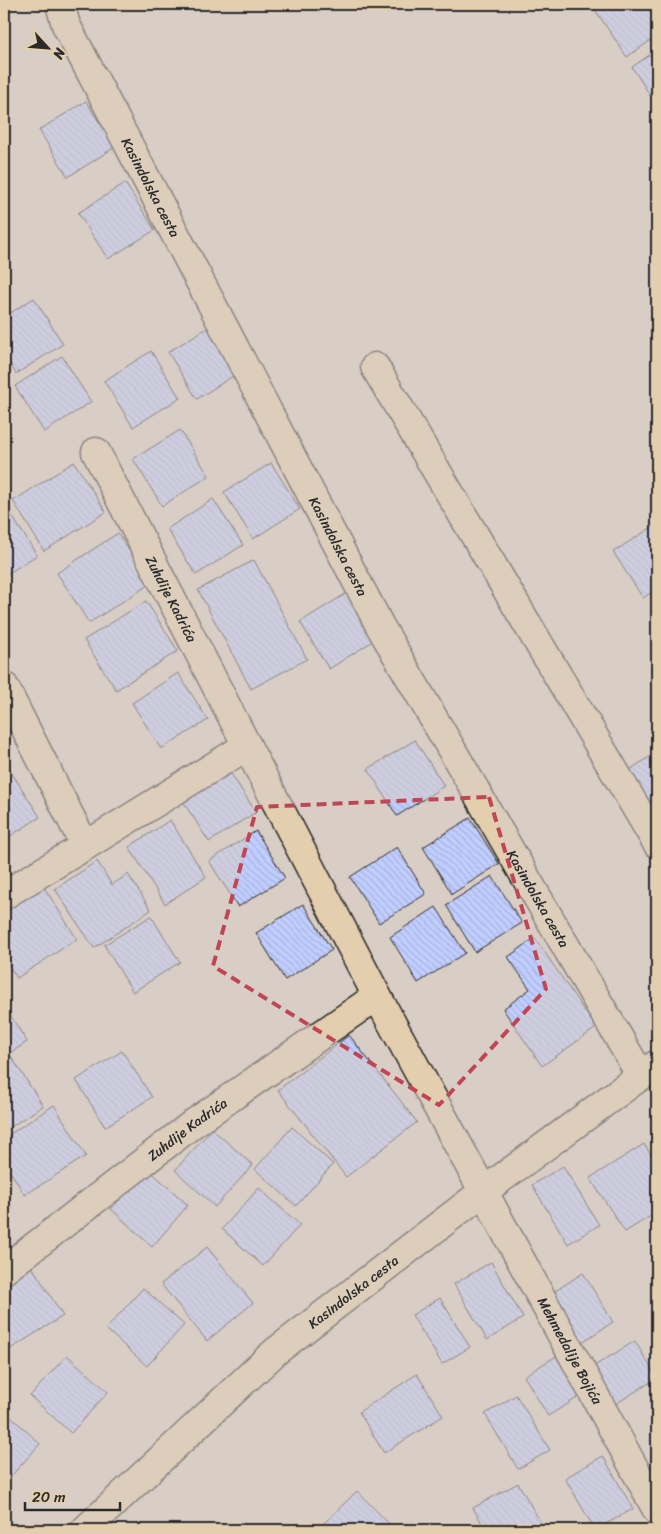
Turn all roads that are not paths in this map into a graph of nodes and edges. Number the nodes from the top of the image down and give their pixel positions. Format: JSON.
{"nodes":[{"id":1,"x":60,"y":4,"type":"edge"},
{"id":2,"x":375,"y":367,"type":"dead end"},
{"id":3,"x":96,"y":452,"type":"dead end"},
{"id":4,"x":4,"y":686,"type":"edge"},
{"id":5,"x":247,"y":746,"type":"junction"},
{"id":6,"x":657,"y":843,"type":"edge"},
{"id":7,"x":85,"y":846,"type":"junction"},
{"id":8,"x":4,"y":894,"type":"edge"},
{"id":9,"x":377,"y":996,"type":"junction"},
{"id":10,"x":649,"y":1070,"type":"edge"},
{"id":11,"x":484,"y":1191,"type":"junction"},
{"id":12,"x":4,"y":1270,"type":"edge"},
{"id":13,"x":657,"y":1510,"type":"edge"},
{"id":14,"x":85,"y":1530,"type":"edge"}],
"edges":[{"from":1,"to":10,"type":"street","name":"Kasindolska cesta"},
{"from":2,"to":6,"type":"street"},
{"from":3,"to":5,"type":"street","name":"Zuhdije Kadrića"},
{"from":4,"to":7,"type":"street"},
{"from":5,"to":7,"type":"street"},
{"from":5,"to":9,"type":"street","name":"Zuhdije Kadrića"},
{"from":7,"to":8,"type":"street"},
{"from":9,"to":11,"type":"street","name":"Zuhdije Kadrića"},
{"from":9,"to":12,"type":"street","name":"Zuhdije Kadrića"},
{"from":10,"to":11,"type":"street","name":"Kasindolska cesta"},
{"from":11,"to":13,"type":"street","name":"Mehmedalije Bojića"},
{"from":11,"to":14,"type":"street","name":"Kasindolska cesta"}]}
